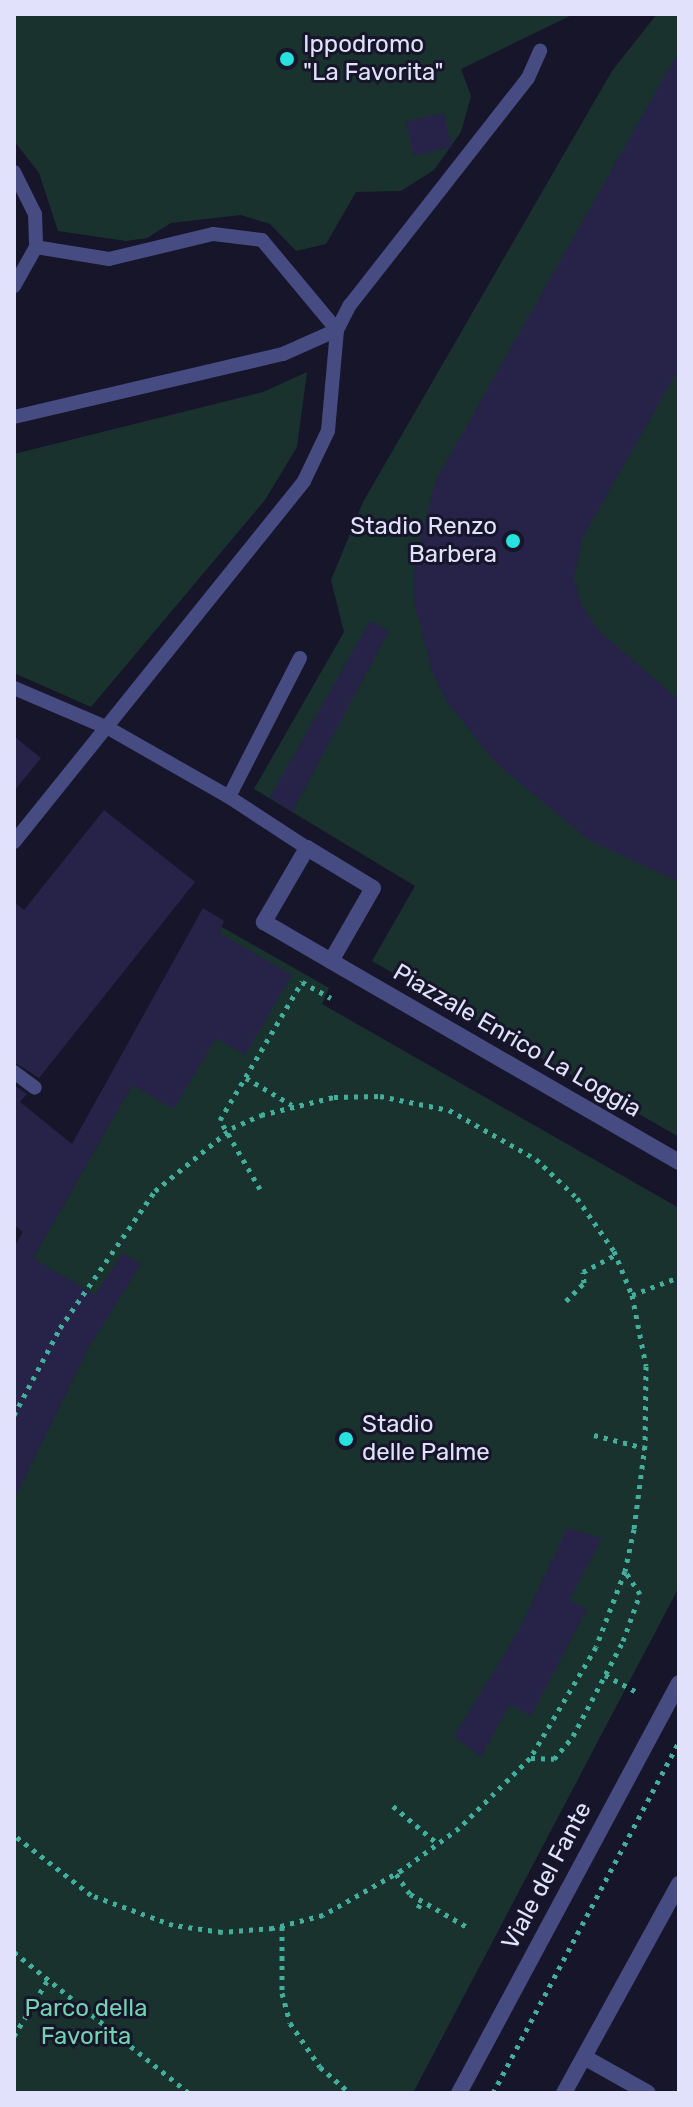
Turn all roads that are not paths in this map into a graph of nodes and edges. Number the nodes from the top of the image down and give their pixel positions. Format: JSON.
{"nodes":[{"id":1,"x":540,"y":51,"type":"dead end"},
{"id":2,"x":14,"y":172,"type":"edge"},
{"id":3,"x":36,"y":247,"type":"junction"},
{"id":4,"x":14,"y":286,"type":"edge"},
{"id":5,"x":337,"y":330,"type":"junction"},
{"id":6,"x":14,"y":417,"type":"edge"},
{"id":7,"x":300,"y":658,"type":"dead end"},
{"id":8,"x":14,"y":688,"type":"edge"},
{"id":9,"x":110,"y":729,"type":"junction"},
{"id":10,"x":229,"y":797,"type":"junction"},
{"id":11,"x":14,"y":842,"type":"edge"},
{"id":12,"x":307,"y":848,"type":"junction"},
{"id":13,"x":331,"y":961,"type":"junction"},
{"id":14,"x":14,"y":1072,"type":"edge"},
{"id":15,"x":35,"y":1088,"type":"dead end"},
{"id":16,"x":679,"y":1162,"type":"edge"},
{"id":17,"x":679,"y":1683,"type":"edge"},
{"id":18,"x":679,"y":1884,"type":"edge"},
{"id":19,"x":584,"y":2057,"type":"junction"},
{"id":20,"x":459,"y":2093,"type":"edge"},
{"id":21,"x":564,"y":2093,"type":"edge"},
{"id":22,"x":648,"y":2093,"type":"edge"}],
"edges":[{"from":1,"to":5,"type":"lane"},
{"from":2,"to":3,"type":"lane"},
{"from":3,"to":4,"type":"lane"},
{"from":3,"to":5,"type":"lane"},
{"from":5,"to":6,"type":"lane"},
{"from":5,"to":9,"type":"lane"},
{"from":7,"to":10,"type":"lane"},
{"from":8,"to":9,"type":"lane"},
{"from":9,"to":10,"type":"lane"},
{"from":9,"to":11,"type":"lane"},
{"from":10,"to":12,"type":"lane"},
{"from":12,"to":13,"type":"street"},
{"from":12,"to":13,"type":"street","name":"Piazzale Enrico La Loggia"},
{"from":13,"to":16,"type":"street","name":"Piazzale Enrico La Loggia"},
{"from":14,"to":15,"type":"lane"},
{"from":17,"to":20,"type":"street","name":"Viale del Fante"},
{"from":18,"to":19,"type":"street"},
{"from":19,"to":21,"type":"street"},
{"from":19,"to":22,"type":"street"}]}
